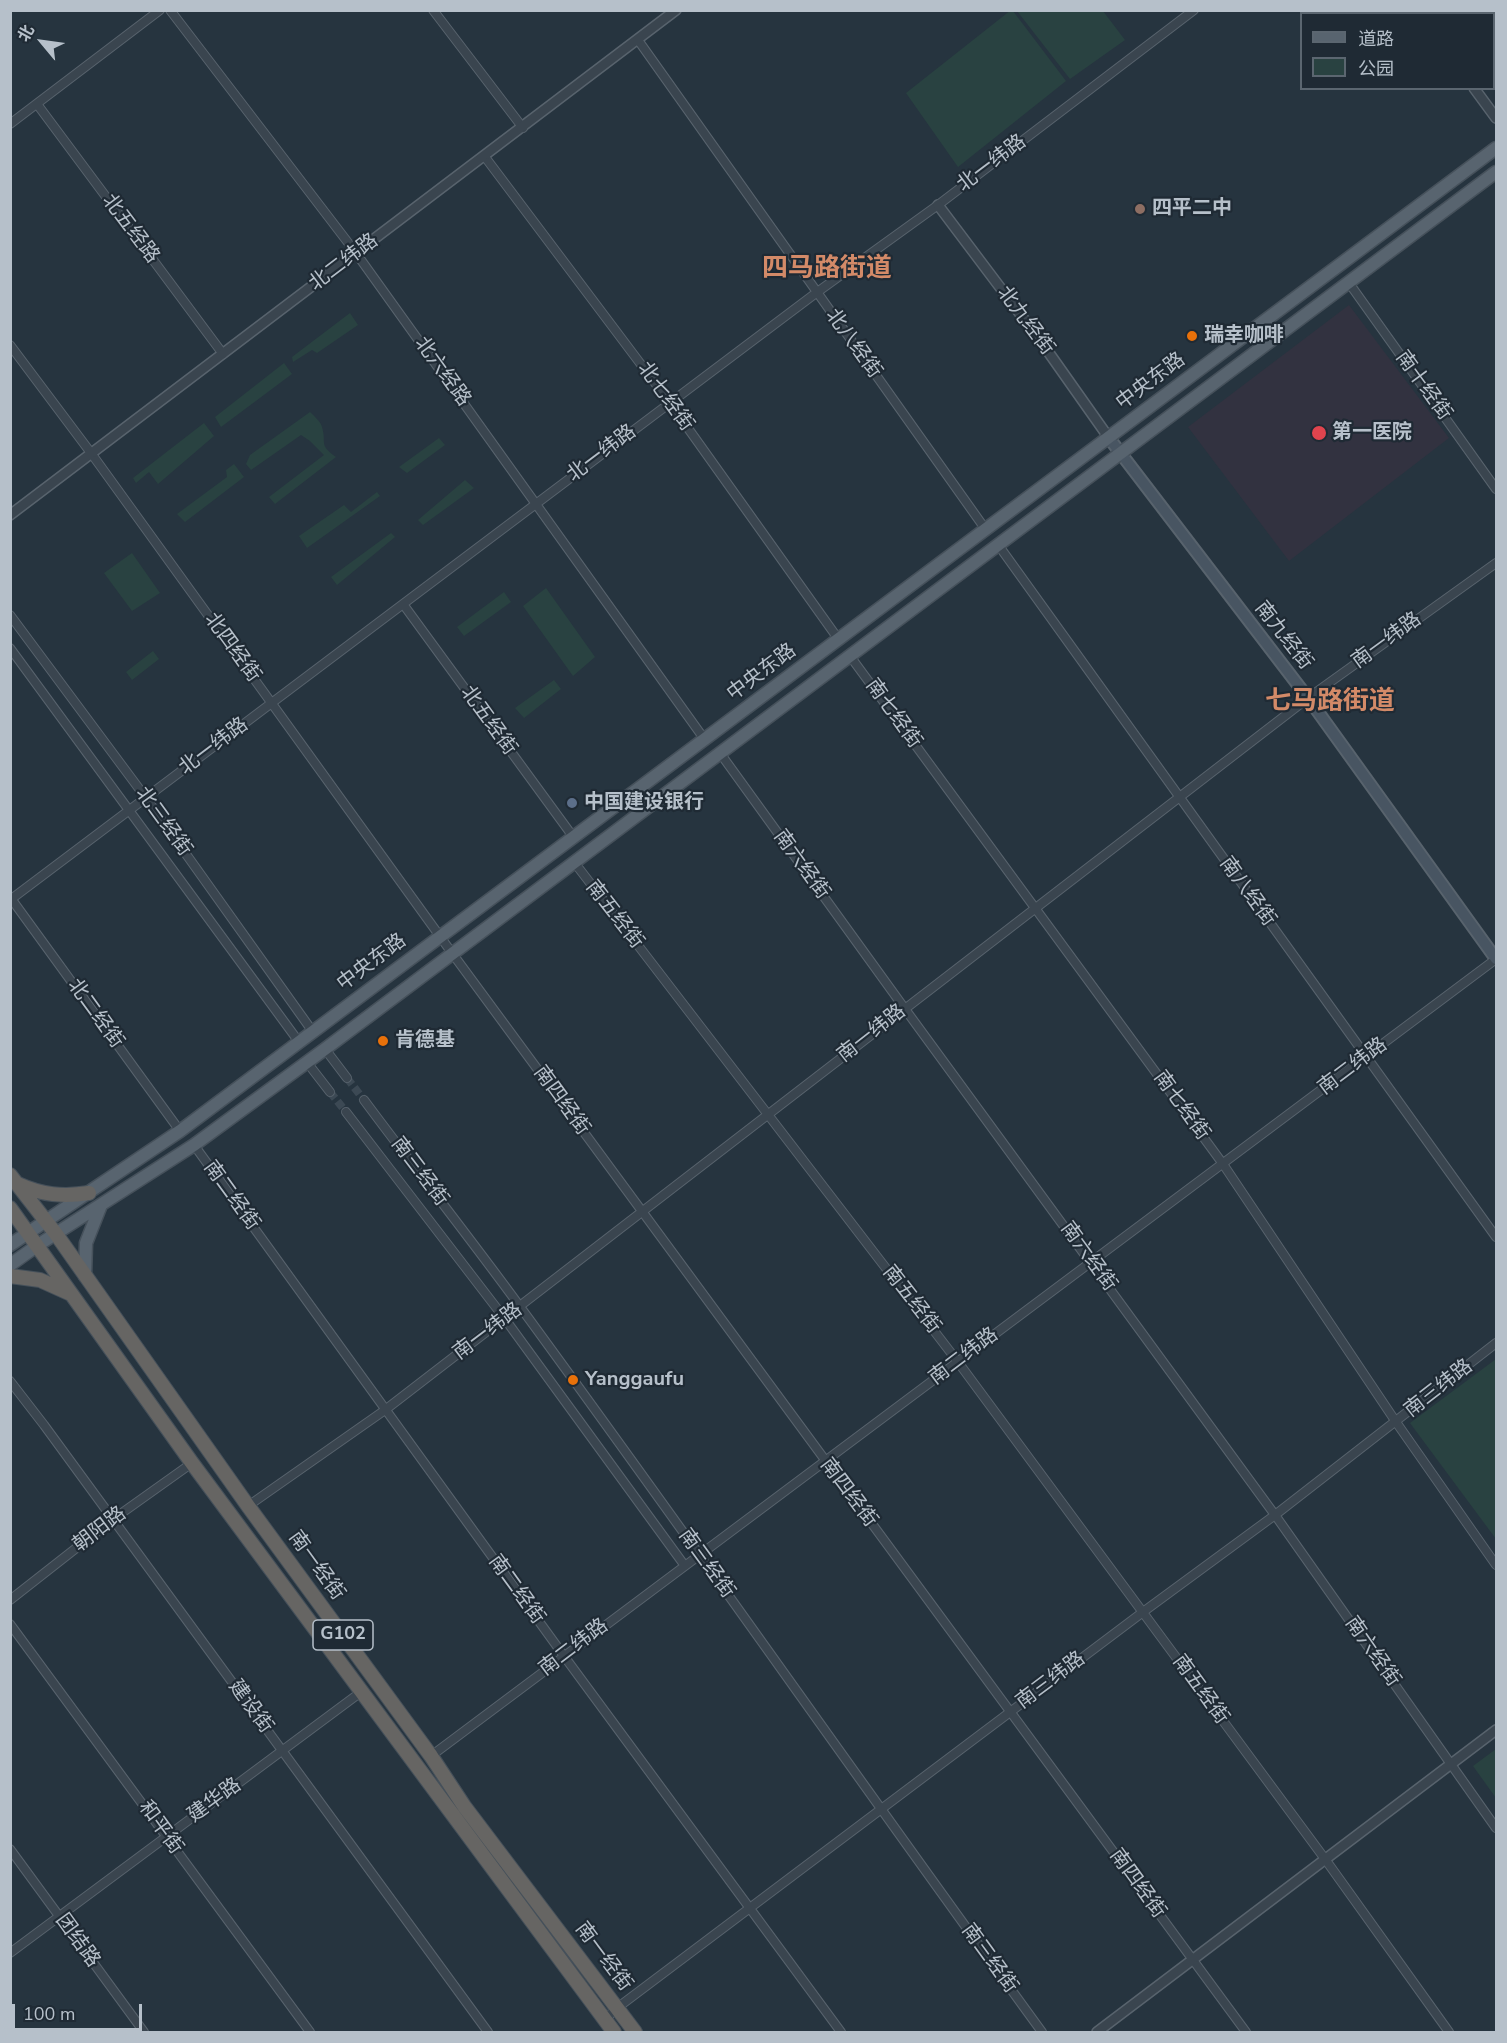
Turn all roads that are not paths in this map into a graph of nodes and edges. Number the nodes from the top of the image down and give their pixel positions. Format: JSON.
{"nodes":[{"id":1,"x":160,"y":10,"type":"edge"},
{"id":2,"x":170,"y":10,"type":"edge"},
{"id":3,"x":433,"y":10,"type":"edge"},
{"id":4,"x":676,"y":10,"type":"edge"},
{"id":5,"x":1194,"y":10,"type":"edge"},
{"id":6,"x":638,"y":40,"type":"junction"},
{"id":7,"x":1476,"y":90,"type":"edge"},
{"id":8,"x":37,"y":104,"type":"junction"},
{"id":9,"x":1497,"y":118,"type":"edge"},
{"id":10,"x":10,"y":124,"type":"edge"},
{"id":11,"x":523,"y":128,"type":"junction"},
{"id":12,"x":1497,"y":148,"type":"edge"},
{"id":13,"x":485,"y":157,"type":"junction"},
{"id":14,"x":1497,"y":172,"type":"edge"},
{"id":15,"x":938,"y":205,"type":"junction"},
{"id":16,"x":356,"y":253,"type":"junction"},
{"id":17,"x":1349,"y":283,"type":"junction"},
{"id":18,"x":816,"y":292,"type":"junction"},
{"id":19,"x":10,"y":345,"type":"edge"},
{"id":20,"x":223,"y":354,"type":"junction"},
{"id":21,"x":670,"y":403,"type":"junction"},
{"id":22,"x":1109,"y":438,"type":"junction"},
{"id":23,"x":91,"y":453,"type":"junction"},
{"id":24,"x":1121,"y":454,"type":"junction"},
{"id":25,"x":1497,"y":489,"type":"edge"},
{"id":26,"x":536,"y":504,"type":"junction"},
{"id":27,"x":10,"y":515,"type":"edge"},
{"id":28,"x":986,"y":530,"type":"junction"},
{"id":29,"x":999,"y":546,"type":"junction"},
{"id":30,"x":1497,"y":563,"type":"edge"},
{"id":31,"x":403,"y":604,"type":"junction"},
{"id":32,"x":10,"y":615,"type":"edge"},
{"id":33,"x":839,"y":640,"type":"junction"},
{"id":34,"x":10,"y":648,"type":"edge"},
{"id":35,"x":850,"y":656,"type":"junction"},
{"id":36,"x":1308,"y":698,"type":"junction"},
{"id":37,"x":272,"y":703,"type":"junction"},
{"id":38,"x":705,"y":740,"type":"junction"},
{"id":39,"x":720,"y":753,"type":"junction"},
{"id":40,"x":146,"y":798,"type":"junction"},
{"id":41,"x":1179,"y":798,"type":"junction"},
{"id":42,"x":129,"y":810,"type":"junction"},
{"id":43,"x":574,"y":838,"type":"junction"},
{"id":44,"x":574,"y":862,"type":"junction"},
{"id":45,"x":11,"y":899,"type":"edge"},
{"id":46,"x":1036,"y":908,"type":"junction"},
{"id":47,"x":440,"y":937,"type":"junction"},
{"id":48,"x":452,"y":953,"type":"junction"},
{"id":49,"x":1497,"y":959,"type":"edge"},
{"id":50,"x":905,"y":1009,"type":"junction"},
{"id":51,"x":313,"y":1032,"type":"junction"},
{"id":52,"x":299,"y":1042,"type":"junction"},
{"id":53,"x":325,"y":1049,"type":"junction"},
{"id":54,"x":1366,"y":1057,"type":"junction"},
{"id":55,"x":306,"y":1061,"type":"junction"},
{"id":56,"x":347,"y":1078,"type":"tunnel mouth"},
{"id":57,"x":330,"y":1092,"type":"tunnel mouth"},
{"id":58,"x":364,"y":1100,"type":"tunnel mouth"},
{"id":59,"x":346,"y":1112,"type":"tunnel mouth"},
{"id":60,"x":768,"y":1115,"type":"junction"},
{"id":61,"x":180,"y":1131,"type":"junction"},
{"id":62,"x":194,"y":1145,"type":"junction"},
{"id":63,"x":1223,"y":1164,"type":"junction"},
{"id":64,"x":14,"y":1180,"type":"edge"},
{"id":65,"x":89,"y":1193,"type":"junction"},
{"id":66,"x":101,"y":1205,"type":"junction"},
{"id":67,"x":10,"y":1208,"type":"edge"},
{"id":68,"x":642,"y":1212,"type":"junction"},
{"id":69,"x":46,"y":1223,"type":"junction"},
{"id":70,"x":28,"y":1232,"type":"junction"},
{"id":71,"x":56,"y":1234,"type":"junction"},
{"id":72,"x":1497,"y":1237,"type":"edge"},
{"id":73,"x":10,"y":1245,"type":"edge"},
{"id":74,"x":38,"y":1245,"type":"junction"},
{"id":75,"x":1091,"y":1262,"type":"junction"},
{"id":76,"x":10,"y":1265,"type":"edge"},
{"id":77,"x":10,"y":1276,"type":"edge"},
{"id":78,"x":85,"y":1276,"type":"junction"},
{"id":79,"x":75,"y":1297,"type":"junction"},
{"id":80,"x":520,"y":1307,"type":"junction"},
{"id":81,"x":504,"y":1319,"type":"junction"},
{"id":82,"x":1497,"y":1343,"type":"edge"},
{"id":83,"x":958,"y":1362,"type":"junction"},
{"id":84,"x":10,"y":1382,"type":"edge"},
{"id":85,"x":386,"y":1410,"type":"junction"},
{"id":86,"x":1396,"y":1422,"type":"junction"},
{"id":87,"x":825,"y":1461,"type":"junction"},
{"id":88,"x":192,"y":1463,"type":"junction"},
{"id":89,"x":248,"y":1506,"type":"junction"},
{"id":90,"x":1275,"y":1515,"type":"junction"},
{"id":91,"x":112,"y":1520,"type":"junction"},
{"id":92,"x":699,"y":1554,"type":"junction"},
{"id":93,"x":1497,"y":1565,"type":"edge"},
{"id":94,"x":685,"y":1566,"type":"junction"},
{"id":95,"x":10,"y":1600,"type":"edge"},
{"id":96,"x":1143,"y":1612,"type":"junction"},
{"id":97,"x":10,"y":1624,"type":"edge"},
{"id":98,"x":564,"y":1656,"type":"junction"},
{"id":99,"x":361,"y":1692,"type":"junction"},
{"id":100,"x":1011,"y":1711,"type":"junction"},
{"id":101,"x":1497,"y":1730,"type":"edge"},
{"id":102,"x":283,"y":1751,"type":"junction"},
{"id":103,"x":431,"y":1756,"type":"junction"},
{"id":104,"x":1451,"y":1764,"type":"junction"},
{"id":105,"x":880,"y":1810,"type":"junction"},
{"id":106,"x":1497,"y":1828,"type":"edge"},
{"id":107,"x":167,"y":1837,"type":"junction"},
{"id":108,"x":10,"y":1849,"type":"edge"},
{"id":109,"x":1325,"y":1859,"type":"junction"},
{"id":110,"x":750,"y":1908,"type":"junction"},
{"id":111,"x":60,"y":1916,"type":"junction"},
{"id":112,"x":10,"y":1953,"type":"edge"},
{"id":113,"x":1193,"y":1959,"type":"junction"},
{"id":114,"x":617,"y":2008,"type":"junction"},
{"id":115,"x":605,"y":2019,"type":"junction"},
{"id":116,"x":144,"y":2032,"type":"edge"},
{"id":117,"x":310,"y":2032,"type":"edge"},
{"id":118,"x":488,"y":2032,"type":"edge"},
{"id":119,"x":614,"y":2032,"type":"edge"},
{"id":120,"x":635,"y":2032,"type":"edge"},
{"id":121,"x":841,"y":2032,"type":"edge"},
{"id":122,"x":1042,"y":2032,"type":"edge"},
{"id":123,"x":1096,"y":2032,"type":"edge"},
{"id":124,"x":1246,"y":2032,"type":"edge"},
{"id":125,"x":1449,"y":2032,"type":"edge"}],
"edges":[{"from":1,"to":8,"type":"street"},
{"from":2,"to":16,"type":"street","name":"北六经路"},
{"from":3,"to":11,"type":"street"},
{"from":4,"to":6,"type":"street","name":"北二纬路"},
{"from":5,"to":15,"type":"street","name":"北一纬路"},
{"from":6,"to":11,"type":"street","name":"北二纬路"},
{"from":6,"to":18,"type":"street","name":"北八经街"},
{"from":7,"to":9,"type":"street"},
{"from":8,"to":10,"type":"street"},
{"from":8,"to":20,"type":"street","name":"北五经路"},
{"from":11,"to":13,"type":"street","name":"北二纬路"},
{"from":12,"to":22,"type":"main road","name":"中央东路"},
{"from":13,"to":16,"type":"street","name":"北二纬路"},
{"from":13,"to":21,"type":"street","name":"北七经街"},
{"from":14,"to":17,"type":"main road","name":"中央东路"},
{"from":15,"to":18,"type":"street","name":"北一纬路"},
{"from":15,"to":22,"type":"street","name":"北九经街"},
{"from":16,"to":20,"type":"street","name":"北二纬路"},
{"from":16,"to":26,"type":"street","name":"北六经路"},
{"from":17,"to":24,"type":"main road","name":"中央东路"},
{"from":17,"to":25,"type":"street","name":"南十经街"},
{"from":18,"to":21,"type":"street","name":"北一纬路"},
{"from":18,"to":28,"type":"street","name":"北八经街"},
{"from":19,"to":23,"type":"street","name":"北四经街"},
{"from":20,"to":23,"type":"street","name":"北二纬路"},
{"from":21,"to":26,"type":"street","name":"北一纬路"},
{"from":21,"to":33,"type":"street","name":"北七经街"},
{"from":22,"to":24,"type":"main road","name":"南九经街"},
{"from":22,"to":28,"type":"main road","name":"中央东路"},
{"from":23,"to":27,"type":"street","name":"北二纬路"},
{"from":23,"to":37,"type":"street","name":"北四经街"},
{"from":24,"to":29,"type":"main road","name":"中央东路"},
{"from":24,"to":36,"type":"main road","name":"南九经街"},
{"from":26,"to":31,"type":"street","name":"北一纬路"},
{"from":26,"to":38,"type":"street","name":"北六经路"},
{"from":28,"to":33,"type":"main road","name":"中央东路"},
{"from":29,"to":35,"type":"main road","name":"中央东路"},
{"from":29,"to":41,"type":"street","name":"南八经街"},
{"from":30,"to":36,"type":"street","name":"南一纬路"},
{"from":31,"to":37,"type":"street","name":"北一纬路"},
{"from":31,"to":43,"type":"street","name":"北五经街"},
{"from":32,"to":40,"type":"street","name":"北三经街"},
{"from":33,"to":38,"type":"main road","name":"中央东路"},
{"from":34,"to":42,"type":"street"},
{"from":35,"to":39,"type":"main road","name":"中央东路"},
{"from":35,"to":46,"type":"street","name":"南七经街"},
{"from":36,"to":41,"type":"street","name":"南一纬路"},
{"from":36,"to":49,"type":"main road","name":"南九经街"},
{"from":37,"to":40,"type":"street","name":"北一纬路"},
{"from":37,"to":47,"type":"street","name":"北四经街"},
{"from":38,"to":43,"type":"main road","name":"中央东路"},
{"from":39,"to":44,"type":"main road","name":"中央东路"},
{"from":39,"to":50,"type":"street","name":"南六经街"},
{"from":40,"to":42,"type":"street","name":"北一纬路"},
{"from":40,"to":51,"type":"street","name":"北三经街"},
{"from":41,"to":46,"type":"street","name":"南一纬路"},
{"from":41,"to":54,"type":"street","name":"南八经街"},
{"from":42,"to":45,"type":"street","name":"北一纬路"},
{"from":42,"to":52,"type":"street"},
{"from":43,"to":47,"type":"main road","name":"中央东路"},
{"from":44,"to":48,"type":"main road","name":"中央东路"},
{"from":44,"to":60,"type":"street","name":"南五经街"},
{"from":45,"to":61,"type":"street","name":"北二经街"},
{"from":46,"to":50,"type":"street","name":"南一纬路"},
{"from":46,"to":63,"type":"street","name":"南七经街"},
{"from":47,"to":48,"type":"street","name":"北四经街"},
{"from":47,"to":51,"type":"main road","name":"中央东路"},
{"from":48,"to":53,"type":"main road","name":"中央东路"},
{"from":48,"to":68,"type":"street","name":"南四经街"},
{"from":49,"to":54,"type":"street","name":"南二纬路"},
{"from":50,"to":60,"type":"street","name":"南一纬路"},
{"from":50,"to":75,"type":"street","name":"南六经街"},
{"from":51,"to":52,"type":"main road","name":"中央东路"},
{"from":52,"to":61,"type":"main road","name":"中央东路"},
{"from":53,"to":55,"type":"main road","name":"中央东路"},
{"from":53,"to":56,"type":"street"},
{"from":54,"to":63,"type":"street","name":"南二纬路"},
{"from":54,"to":72,"type":"street","name":"南八经街"},
{"from":55,"to":57,"type":"street"},
{"from":55,"to":62,"type":"main road","name":"中央东路"},
{"from":58,"to":80,"type":"street","name":"南三经街"},
{"from":59,"to":81,"type":"street"},
{"from":60,"to":68,"type":"street","name":"南一纬路"},
{"from":60,"to":83,"type":"street","name":"南五经街"},
{"from":61,"to":65,"type":"main road","name":"中央东路"},
{"from":62,"to":66,"type":"main road","name":"中央东路"},
{"from":62,"to":85,"type":"street","name":"南二经街"},
{"from":63,"to":75,"type":"street","name":"南二纬路"},
{"from":63,"to":86,"type":"street","name":"南七经街"},
{"from":64,"to":65,"type":"highway"},
{"from":64,"to":69,"type":"highway","number":"G102"},
{"from":65,"to":69,"type":"main road","name":"中央东路"},
{"from":66,"to":71,"type":"main road","name":"中央东路"},
{"from":66,"to":78,"type":"main road"},
{"from":67,"to":70,"type":"highway","number":"G102"},
{"from":68,"to":80,"type":"street","name":"南一纬路"},
{"from":68,"to":87,"type":"street","name":"南四经街"},
{"from":69,"to":70,"type":"main road","name":"中央东路"},
{"from":69,"to":71,"type":"highway","number":"G102"},
{"from":70,"to":73,"type":"main road","name":"中央东路"},
{"from":70,"to":74,"type":"highway","number":"G102"},
{"from":71,"to":74,"type":"main road","name":"中央东路"},
{"from":71,"to":78,"type":"highway","name":"南一经街","number":"G102"},
{"from":74,"to":76,"type":"main road","name":"中央东路"},
{"from":74,"to":79,"type":"highway","name":"南一经街","number":"G102"},
{"from":75,"to":83,"type":"street","name":"南二纬路"},
{"from":75,"to":90,"type":"street","name":"南六经街"},
{"from":77,"to":79,"type":"highway"},
{"from":78,"to":89,"type":"highway","name":"南一经街","number":"G102"},
{"from":79,"to":88,"type":"highway","name":"南一经街","number":"G102"},
{"from":80,"to":81,"type":"street","name":"南一纬路"},
{"from":80,"to":92,"type":"street","name":"南三经街"},
{"from":81,"to":85,"type":"street","name":"南一纬路"},
{"from":81,"to":94,"type":"street"},
{"from":82,"to":86,"type":"street","name":"南三纬路"},
{"from":83,"to":87,"type":"street","name":"南二纬路"},
{"from":83,"to":96,"type":"street","name":"南五经街"},
{"from":84,"to":91,"type":"street","name":"建设街"},
{"from":85,"to":89,"type":"street","name":"南一纬路"},
{"from":85,"to":98,"type":"street","name":"南二经街"},
{"from":86,"to":90,"type":"street","name":"南三纬路"},
{"from":86,"to":93,"type":"street","name":"南七经街"},
{"from":87,"to":92,"type":"street","name":"南二纬路"},
{"from":87,"to":100,"type":"street","name":"南四经街"},
{"from":88,"to":91,"type":"street","name":"朝阳路"},
{"from":88,"to":99,"type":"highway","name":"南一经街","number":"G102"},
{"from":89,"to":103,"type":"highway","name":"南一经街","number":"G102"},
{"from":90,"to":96,"type":"street","name":"南三纬路"},
{"from":90,"to":104,"type":"street","name":"南六经街"},
{"from":91,"to":95,"type":"street","name":"朝阳路"},
{"from":91,"to":102,"type":"street","name":"建设街"},
{"from":92,"to":94,"type":"street","name":"南二纬路"},
{"from":92,"to":105,"type":"street","name":"南三经街"},
{"from":94,"to":98,"type":"street","name":"南二纬路"},
{"from":96,"to":100,"type":"street","name":"南三纬路"},
{"from":96,"to":109,"type":"street","name":"南五经街"},
{"from":97,"to":107,"type":"street","name":"和平街"},
{"from":98,"to":103,"type":"street","name":"南二纬路"},
{"from":98,"to":110,"type":"street","name":"南二经街"},
{"from":99,"to":102,"type":"street","name":"建华路"},
{"from":99,"to":115,"type":"highway","name":"南一经街","number":"G102"},
{"from":100,"to":105,"type":"street","name":"南三纬路"},
{"from":100,"to":113,"type":"street","name":"南四经街"},
{"from":101,"to":104,"type":"street"},
{"from":102,"to":107,"type":"street","name":"建华路"},
{"from":102,"to":118,"type":"street","name":"建设街"},
{"from":103,"to":114,"type":"highway","name":"南一经街","number":"G102"},
{"from":104,"to":106,"type":"street","name":"南六经街"},
{"from":104,"to":109,"type":"street"},
{"from":105,"to":110,"type":"street","name":"南三纬路"},
{"from":105,"to":122,"type":"street","name":"南三经街"},
{"from":107,"to":111,"type":"street","name":"建华路"},
{"from":107,"to":117,"type":"street","name":"和平街"},
{"from":108,"to":111,"type":"street","name":"团结路"},
{"from":109,"to":113,"type":"street"},
{"from":109,"to":125,"type":"street","name":"南五经街"},
{"from":110,"to":114,"type":"street","name":"南三纬路"},
{"from":110,"to":121,"type":"street","name":"南二经街"},
{"from":111,"to":112,"type":"street","name":"建华路"},
{"from":111,"to":116,"type":"street","name":"团结路"},
{"from":113,"to":123,"type":"street"},
{"from":113,"to":124,"type":"street","name":"南四经街"},
{"from":114,"to":115,"type":"street","name":"南三纬路"},
{"from":114,"to":120,"type":"highway","name":"南一经街","number":"G102"},
{"from":115,"to":119,"type":"highway","name":"南一经街","number":"G102"}]}
